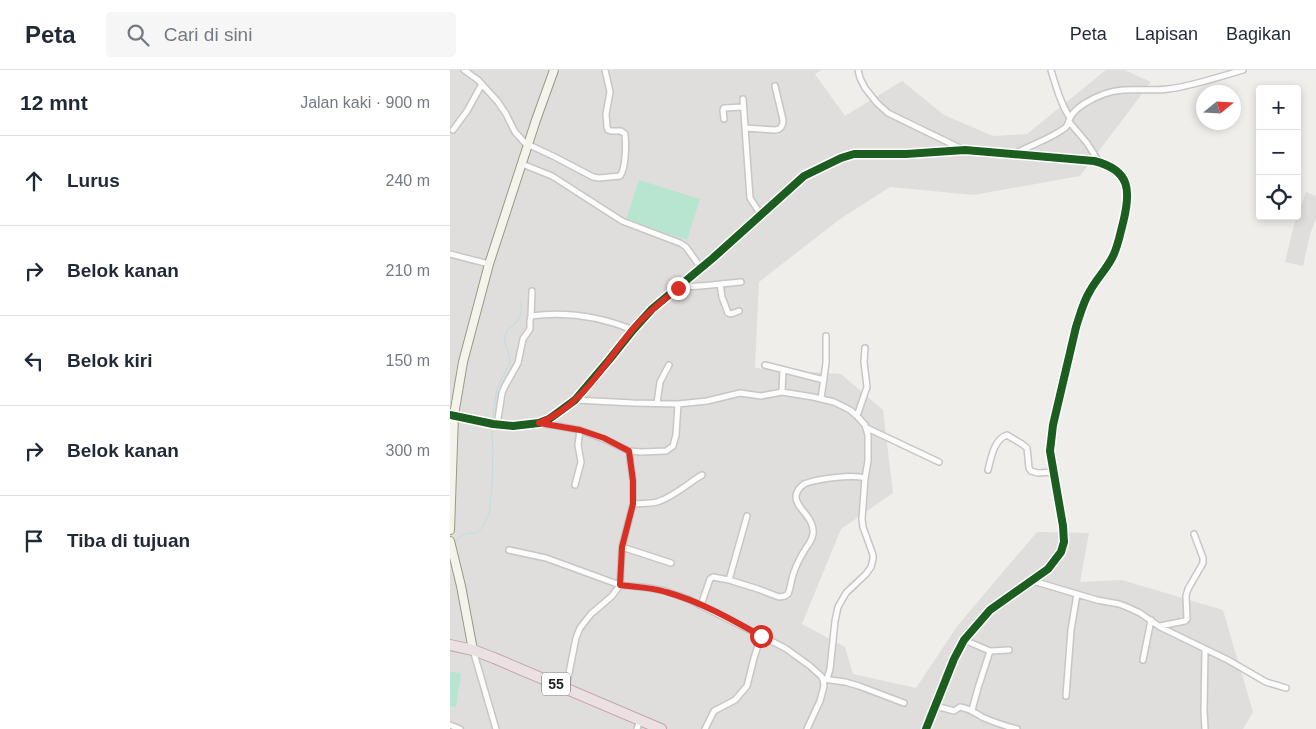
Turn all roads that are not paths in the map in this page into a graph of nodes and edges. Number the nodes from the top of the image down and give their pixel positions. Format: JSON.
{"nodes":[{"id":1,"x":464,"y":70,"type":"edge"},
{"id":2,"x":554,"y":70,"type":"edge"},
{"id":3,"x":605,"y":70,"type":"edge"},
{"id":4,"x":858,"y":70,"type":"edge"},
{"id":5,"x":1051,"y":70,"type":"edge"},
{"id":6,"x":1243,"y":70,"type":"edge"},
{"id":7,"x":482,"y":84,"type":"junction"},
{"id":8,"x":775,"y":86,"type":"dead end"},
{"id":9,"x":743,"y":99,"type":"dead end"},
{"id":10,"x":744,"y":107,"type":"junction"},
{"id":11,"x":724,"y":119,"type":"dead end"},
{"id":12,"x":1070,"y":120,"type":"junction"},
{"id":13,"x":745,"y":128,"type":"junction"},
{"id":14,"x":453,"y":130,"type":"dead end"},
{"id":15,"x":528,"y":144,"type":"junction"},
{"id":16,"x":965,"y":150,"type":"junction"},
{"id":17,"x":1013,"y":154,"type":"junction"},
{"id":18,"x":1100,"y":163,"type":"junction"},
{"id":19,"x":522,"y":164,"type":"junction"},
{"id":20,"x":761,"y":215,"type":"junction"},
{"id":21,"x":450,"y":254,"type":"edge"},
{"id":22,"x":489,"y":264,"type":"junction"},
{"id":23,"x":702,"y":268,"type":"junction"},
{"id":24,"x":741,"y":282,"type":"dead end"},
{"id":25,"x":720,"y":284,"type":"junction"},
{"id":26,"x":678,"y":288,"type":"junction"},
{"id":27,"x":532,"y":291,"type":"dead end"},
{"id":28,"x":739,"y":311,"type":"dead end"},
{"id":29,"x":531,"y":316,"type":"junction"},
{"id":30,"x":633,"y":330,"type":"junction"},
{"id":31,"x":826,"y":336,"type":"dead end"},
{"id":32,"x":865,"y":348,"type":"dead end"},
{"id":33,"x":669,"y":365,"type":"dead end"},
{"id":34,"x":765,"y":366,"type":"dead end"},
{"id":35,"x":783,"y":370,"type":"junction"},
{"id":36,"x":824,"y":380,"type":"junction"},
{"id":37,"x":782,"y":392,"type":"junction"},
{"id":38,"x":821,"y":399,"type":"junction"},
{"id":39,"x":575,"y":400,"type":"junction"},
{"id":40,"x":657,"y":403,"type":"junction"},
{"id":41,"x":678,"y":404,"type":"junction"},
{"id":42,"x":452,"y":415,"type":"edge"},
{"id":43,"x":857,"y":416,"type":"junction"},
{"id":44,"x":539,"y":423,"type":"junction"},
{"id":45,"x":495,"y":424,"type":"junction"},
{"id":46,"x":867,"y":428,"type":"junction"},
{"id":47,"x":580,"y":430,"type":"junction"},
{"id":48,"x":629,"y":451,"type":"junction"},
{"id":49,"x":939,"y":462,"type":"dead end"},
{"id":50,"x":988,"y":470,"type":"dead end"},
{"id":51,"x":1052,"y":472,"type":"junction"},
{"id":52,"x":702,"y":474,"type":"dead end"},
{"id":53,"x":865,"y":478,"type":"junction"},
{"id":54,"x":576,"y":485,"type":"dead end"},
{"id":55,"x":633,"y":504,"type":"junction"},
{"id":56,"x":450,"y":505,"type":"edge"},
{"id":57,"x":747,"y":516,"type":"dead end"},
{"id":58,"x":450,"y":530,"type":"edge"},
{"id":59,"x":1194,"y":534,"type":"dead end"},
{"id":60,"x":450,"y":541,"type":"edge"},
{"id":61,"x":622,"y":547,"type":"junction"},
{"id":62,"x":509,"y":550,"type":"dead end"},
{"id":63,"x":671,"y":563,"type":"dead end"},
{"id":64,"x":453,"y":571,"type":"edge"},
{"id":65,"x":729,"y":580,"type":"junction"},
{"id":66,"x":1033,"y":581,"type":"junction"},
{"id":67,"x":620,"y":585,"type":"junction"},
{"id":68,"x":1078,"y":594,"type":"junction"},
{"id":69,"x":701,"y":605,"type":"junction"},
{"id":70,"x":1150,"y":620,"type":"junction"},
{"id":71,"x":1160,"y":626,"type":"junction"},
{"id":72,"x":761,"y":636,"type":"junction"},
{"id":73,"x":964,"y":640,"type":"junction"},
{"id":74,"x":450,"y":645,"type":"edge"},
{"id":75,"x":473,"y":650,"type":"junction"},
{"id":76,"x":1009,"y":650,"type":"dead end"},
{"id":77,"x":1205,"y":650,"type":"junction"},
{"id":78,"x":990,"y":652,"type":"junction"},
{"id":79,"x":1144,"y":660,"type":"dead end"},
{"id":80,"x":825,"y":679,"type":"junction"},
{"id":81,"x":566,"y":688,"type":"junction"},
{"id":82,"x":1286,"y":688,"type":"dead end"},
{"id":83,"x":1066,"y":696,"type":"dead end"},
{"id":84,"x":904,"y":703,"type":"dead end"},
{"id":85,"x":936,"y":706,"type":"junction"},
{"id":86,"x":972,"y":710,"type":"junction"},
{"id":87,"x":638,"y":724,"type":"edge"},
{"id":88,"x":450,"y":725,"type":"edge"},
{"id":89,"x":460,"y":729,"type":"edge"},
{"id":90,"x":496,"y":729,"type":"edge"},
{"id":91,"x":661,"y":729,"type":"edge"},
{"id":92,"x":705,"y":729,"type":"edge"},
{"id":93,"x":807,"y":729,"type":"edge"},
{"id":94,"x":926,"y":729,"type":"edge"},
{"id":95,"x":1017,"y":729,"type":"edge"},
{"id":96,"x":1205,"y":729,"type":"edge"}],
"edges":[{"from":1,"to":7,"type":"street"},
{"from":2,"to":15,"type":"street"},
{"from":3,"to":15,"type":"street"},
{"from":4,"to":16,"type":"street"},
{"from":5,"to":12,"type":"street"},
{"from":6,"to":12,"type":"street"},
{"from":7,"to":14,"type":"street"},
{"from":7,"to":15,"type":"street"},
{"from":8,"to":13,"type":"street"},
{"from":9,"to":10,"type":"street"},
{"from":10,"to":11,"type":"street"},
{"from":10,"to":13,"type":"street"},
{"from":12,"to":17,"type":"street"},
{"from":12,"to":18,"type":"street"},
{"from":13,"to":20,"type":"street"},
{"from":15,"to":19,"type":"street"},
{"from":16,"to":17,"type":"street"},
{"from":16,"to":20,"type":"street"},
{"from":17,"to":18,"type":"street"},
{"from":18,"to":51,"type":"street"},
{"from":19,"to":22,"type":"street"},
{"from":19,"to":23,"type":"street"},
{"from":20,"to":23,"type":"street"},
{"from":21,"to":22,"type":"street"},
{"from":22,"to":42,"type":"street"},
{"from":23,"to":26,"type":"street"},
{"from":24,"to":25,"type":"street"},
{"from":25,"to":26,"type":"street"},
{"from":25,"to":28,"type":"street"},
{"from":26,"to":30,"type":"street"},
{"from":27,"to":29,"type":"street"},
{"from":29,"to":30,"type":"street"},
{"from":29,"to":45,"type":"street"},
{"from":30,"to":39,"type":"street"},
{"from":31,"to":36,"type":"street"},
{"from":32,"to":43,"type":"street"},
{"from":33,"to":40,"type":"street"},
{"from":34,"to":35,"type":"street"},
{"from":35,"to":36,"type":"street"},
{"from":35,"to":37,"type":"street"},
{"from":36,"to":38,"type":"street"},
{"from":37,"to":38,"type":"street"},
{"from":37,"to":41,"type":"street"},
{"from":38,"to":43,"type":"street"},
{"from":39,"to":40,"type":"street"},
{"from":39,"to":44,"type":"street"},
{"from":40,"to":41,"type":"street"},
{"from":41,"to":48,"type":"street"},
{"from":42,"to":45,"type":"street"},
{"from":42,"to":56,"type":"street"},
{"from":43,"to":46,"type":"street"},
{"from":44,"to":45,"type":"street"},
{"from":44,"to":47,"type":"street"},
{"from":46,"to":49,"type":"street"},
{"from":46,"to":53,"type":"street"},
{"from":47,"to":48,"type":"street"},
{"from":47,"to":54,"type":"street"},
{"from":48,"to":55,"type":"street"},
{"from":50,"to":51,"type":"street"},
{"from":51,"to":66,"type":"street"},
{"from":52,"to":55,"type":"street"},
{"from":53,"to":65,"type":"street"},
{"from":53,"to":80,"type":"street"},
{"from":55,"to":61,"type":"street"},
{"from":56,"to":58,"type":"street"},
{"from":57,"to":65,"type":"street"},
{"from":59,"to":71,"type":"street"},
{"from":60,"to":64,"type":"street"},
{"from":61,"to":63,"type":"street"},
{"from":61,"to":67,"type":"street"},
{"from":62,"to":67,"type":"street"},
{"from":64,"to":75,"type":"street"},
{"from":65,"to":69,"type":"street"},
{"from":66,"to":68,"type":"street"},
{"from":66,"to":73,"type":"street"},
{"from":67,"to":69,"type":"street"},
{"from":67,"to":81,"type":"street"},
{"from":68,"to":70,"type":"street"},
{"from":68,"to":83,"type":"street"},
{"from":69,"to":72,"type":"street"},
{"from":70,"to":71,"type":"street"},
{"from":70,"to":79,"type":"street"},
{"from":71,"to":77,"type":"street"},
{"from":72,"to":80,"type":"street"},
{"from":72,"to":92,"type":"street"},
{"from":73,"to":78,"type":"street"},
{"from":73,"to":85,"type":"street"},
{"from":74,"to":75,"type":"highway","number":"55"},
{"from":75,"to":81,"type":"highway","number":"55"},
{"from":75,"to":90,"type":"street"},
{"from":76,"to":78,"type":"street"},
{"from":77,"to":82,"type":"street"},
{"from":77,"to":96,"type":"street"},
{"from":78,"to":86,"type":"street"},
{"from":80,"to":84,"type":"street"},
{"from":80,"to":93,"type":"street"},
{"from":81,"to":87,"type":"highway","number":"55"},
{"from":85,"to":86,"type":"street"},
{"from":85,"to":94,"type":"street"},
{"from":86,"to":95,"type":"street"},
{"from":87,"to":91,"type":"highway","number":"55"},
{"from":88,"to":89,"type":"street"}]}
